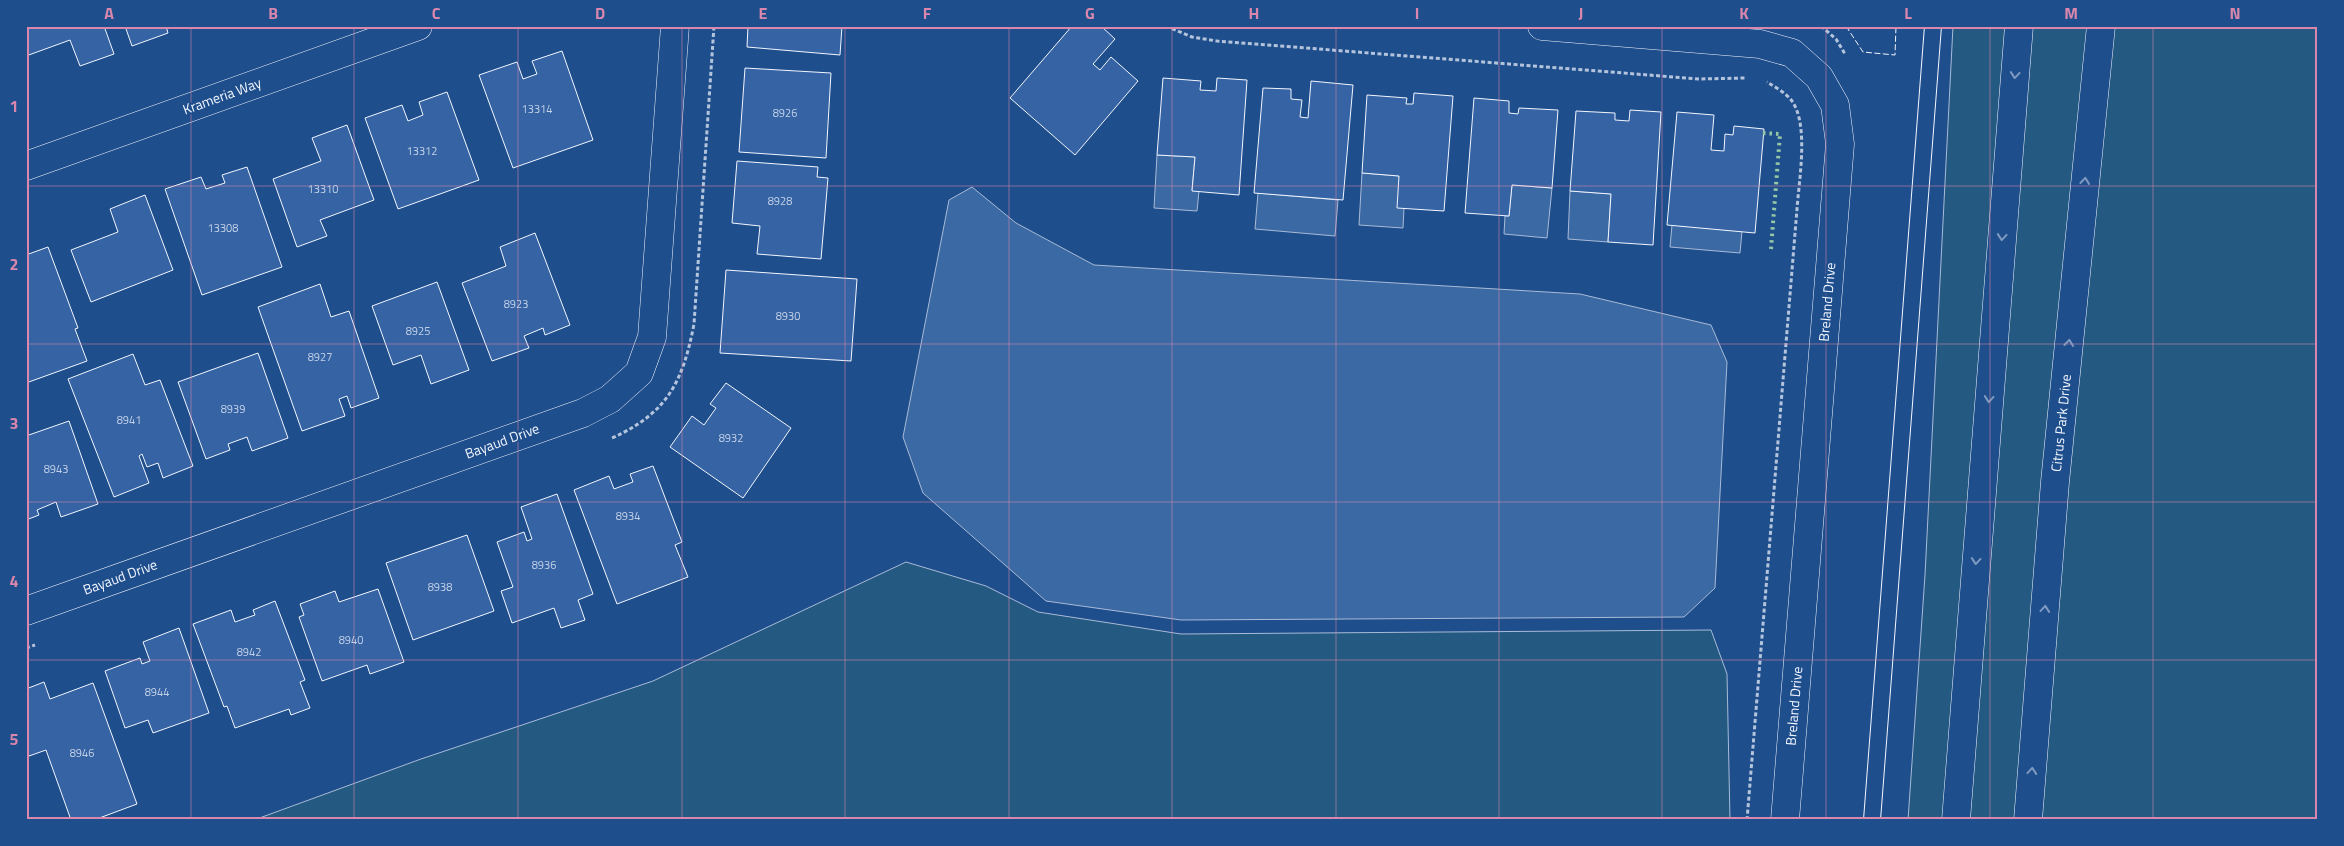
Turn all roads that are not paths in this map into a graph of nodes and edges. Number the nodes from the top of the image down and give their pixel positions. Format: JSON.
{"nodes":[{"id":1,"x":418,"y":26,"type":"edge"},
{"id":2,"x":675,"y":26,"type":"edge"},
{"id":3,"x":1542,"y":26,"type":"edge"},
{"id":4,"x":1933,"y":26,"type":"edge"},
{"id":5,"x":2019,"y":26,"type":"edge"},
{"id":6,"x":2101,"y":26,"type":"edge"},
{"id":7,"x":1615,"y":29,"type":"edge"},
{"id":8,"x":26,"y":166,"type":"edge"},
{"id":9,"x":26,"y":611,"type":"edge"},
{"id":10,"x":1785,"y":820,"type":"edge"},
{"id":11,"x":1872,"y":820,"type":"edge"},
{"id":12,"x":1956,"y":820,"type":"edge"},
{"id":13,"x":2028,"y":820,"type":"edge"}],
"edges":[{"from":1,"to":8,"type":"street","name":"Krameria Way"},
{"from":2,"to":9,"type":"street","name":"Bayaud Drive"},
{"from":3,"to":7,"type":"street","name":"Breland Drive"},
{"from":4,"to":11,"type":"lane"},
{"from":5,"to":12,"type":"street","one_way":true},
{"from":13,"to":6,"type":"street","name":"Citrus Park Drive","one_way":true},
{"from":7,"to":10,"type":"street","name":"Breland Drive"}]}
